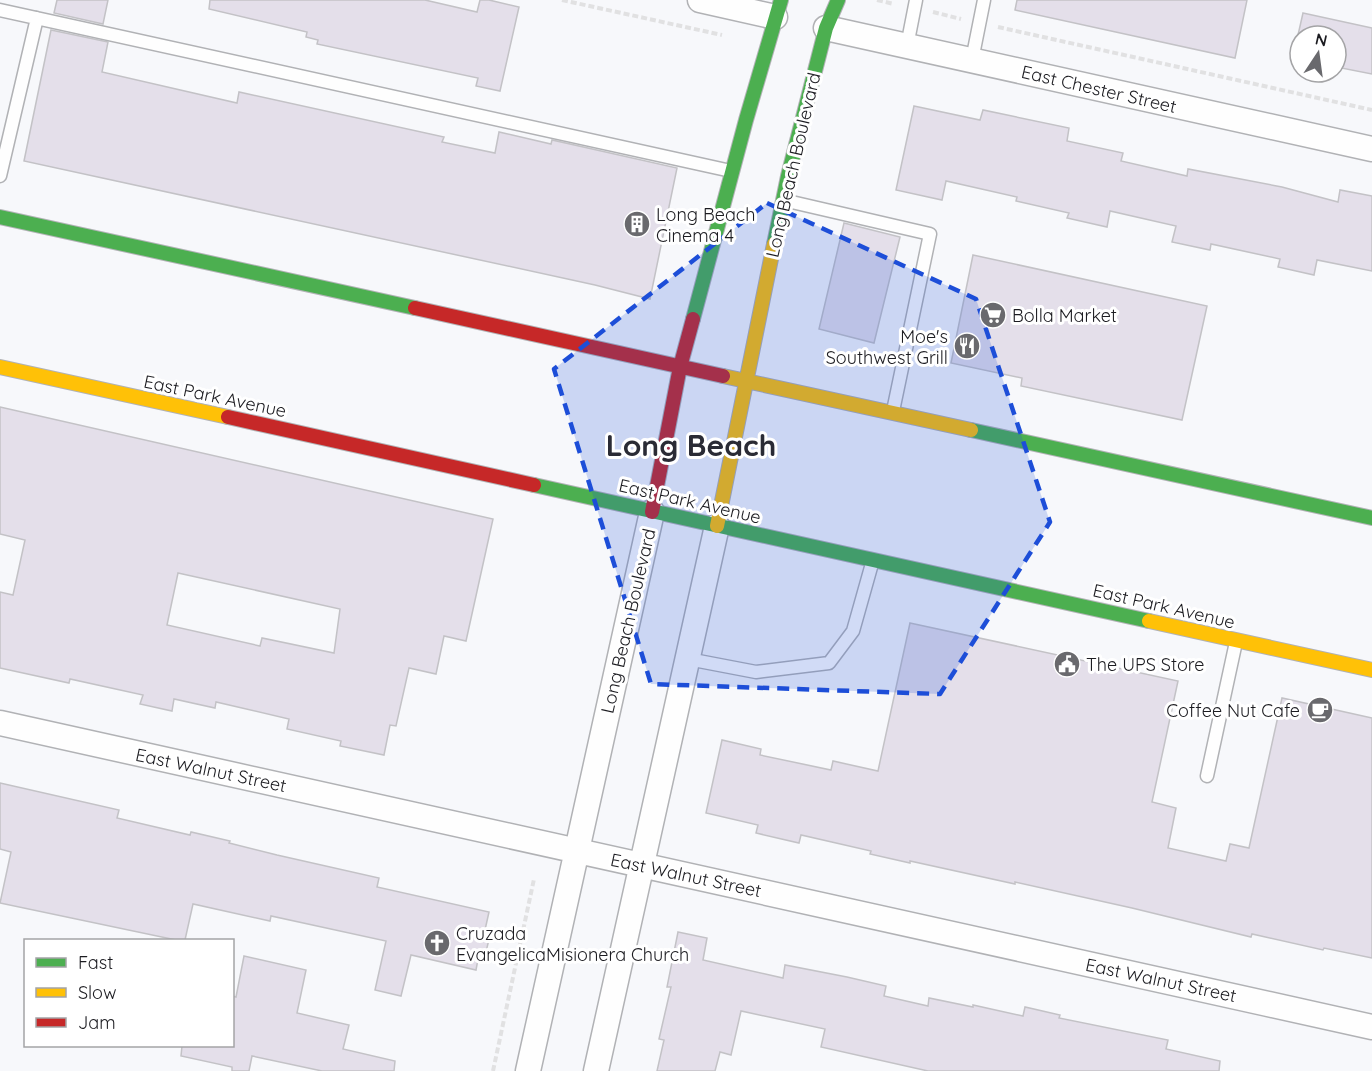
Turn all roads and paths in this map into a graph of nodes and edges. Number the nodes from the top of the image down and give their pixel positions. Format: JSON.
{"nodes":[{"id":1,"x":562,"y":0,"type":"edge"},
{"id":2,"x":700,"y":0,"type":"edge"},
{"id":3,"x":838,"y":0,"type":"edge"},
{"id":4,"x":877,"y":0,"type":"edge"},
{"id":5,"x":984,"y":0,"type":"edge"},
{"id":6,"x":915,"y":4,"type":"edge"},
{"id":7,"x":778,"y":8,"type":"edge"},
{"id":8,"x":0,"y":10,"type":"edge"},
{"id":9,"x":37,"y":18,"type":"junction"},
{"id":10,"x":978,"y":22,"type":"junction"},
{"id":11,"x":826,"y":28,"type":"junction"},
{"id":12,"x":722,"y":35,"type":"dead end"},
{"id":13,"x":907,"y":46,"type":"junction"},
{"id":14,"x":972,"y":60,"type":"junction"},
{"id":15,"x":1372,"y":110,"type":"edge"},
{"id":16,"x":1372,"y":149,"type":"edge"},
{"id":17,"x":732,"y":171,"type":"junction"},
{"id":18,"x":0,"y":176,"type":"edge"},
{"id":19,"x":783,"y":200,"type":"junction"},
{"id":20,"x":0,"y":217,"type":"edge"},
{"id":21,"x":0,"y":367,"type":"edge"},
{"id":22,"x":680,"y":367,"type":"junction"},
{"id":23,"x":746,"y":381,"type":"junction"},
{"id":24,"x":893,"y":412,"type":"junction"},
{"id":25,"x":652,"y":512,"type":"junction"},
{"id":26,"x":1372,"y":518,"type":"edge"},
{"id":27,"x":717,"y":526,"type":"junction"},
{"id":28,"x":873,"y":559,"type":"junction"},
{"id":29,"x":1236,"y":641,"type":"junction"},
{"id":30,"x":688,"y":659,"type":"junction"},
{"id":31,"x":1372,"y":670,"type":"edge"},
{"id":32,"x":0,"y":723,"type":"edge"},
{"id":33,"x":1207,"y":776,"type":"dead end"},
{"id":34,"x":577,"y":851,"type":"junction"},
{"id":35,"x":642,"y":866,"type":"junction"},
{"id":36,"x":534,"y":879,"type":"dead end"},
{"id":37,"x":1372,"y":1027,"type":"edge"},
{"id":38,"x":493,"y":1071,"type":"edge"},
{"id":39,"x":528,"y":1071,"type":"edge"},
{"id":40,"x":596,"y":1071,"type":"edge"}],
"edges":[{"from":1,"to":12,"type":"path"},
{"from":2,"to":7,"type":"street"},
{"from":3,"to":11,"type":"main road","name":"Long Beach Boulevard"},
{"from":4,"to":6,"type":"path"},
{"from":5,"to":10,"type":"lane"},
{"from":6,"to":10,"type":"path"},
{"from":6,"to":13,"type":"lane"},
{"from":7,"to":17,"type":"main road","name":"Long Beach Boulevard"},
{"from":8,"to":9,"type":"lane"},
{"from":9,"to":17,"type":"lane"},
{"from":9,"to":18,"type":"lane"},
{"from":10,"to":14,"type":"lane"},
{"from":10,"to":15,"type":"path"},
{"from":11,"to":13,"type":"street","name":"East Chester Street"},
{"from":11,"to":19,"type":"main road","name":"Long Beach Boulevard"},
{"from":13,"to":14,"type":"street","name":"East Chester Street"},
{"from":14,"to":16,"type":"street","name":"East Chester Street"},
{"from":17,"to":22,"type":"main road","name":"Long Beach Boulevard"},
{"from":19,"to":23,"type":"main road","name":"Long Beach Boulevard"},
{"from":19,"to":24,"type":"lane"},
{"from":20,"to":22,"type":"main road"},
{"from":21,"to":25,"type":"main road","name":"East Park Avenue"},
{"from":22,"to":23,"type":"main road"},
{"from":22,"to":25,"type":"main road","name":"Long Beach Boulevard"},
{"from":23,"to":24,"type":"main road"},
{"from":23,"to":27,"type":"main road","name":"Long Beach Boulevard"},
{"from":24,"to":26,"type":"main road"},
{"from":25,"to":27,"type":"main road","name":"East Park Avenue"},
{"from":25,"to":34,"type":"street","name":"Long Beach Boulevard"},
{"from":27,"to":28,"type":"main road","name":"East Park Avenue"},
{"from":27,"to":30,"type":"street","name":"Long Beach Boulevard"},
{"from":28,"to":29,"type":"main road","name":"East Park Avenue"},
{"from":28,"to":30,"type":"lane"},
{"from":29,"to":31,"type":"main road","name":"East Park Avenue"},
{"from":29,"to":33,"type":"lane"},
{"from":30,"to":35,"type":"street","name":"Long Beach Boulevard"},
{"from":32,"to":34,"type":"street","name":"East Walnut Street"},
{"from":34,"to":35,"type":"street","name":"East Walnut Street"},
{"from":34,"to":39,"type":"street","name":"Long Beach Boulevard"},
{"from":35,"to":37,"type":"street","name":"East Walnut Street"},
{"from":35,"to":40,"type":"street","name":"Long Beach Boulevard"},
{"from":36,"to":38,"type":"path"}]}
